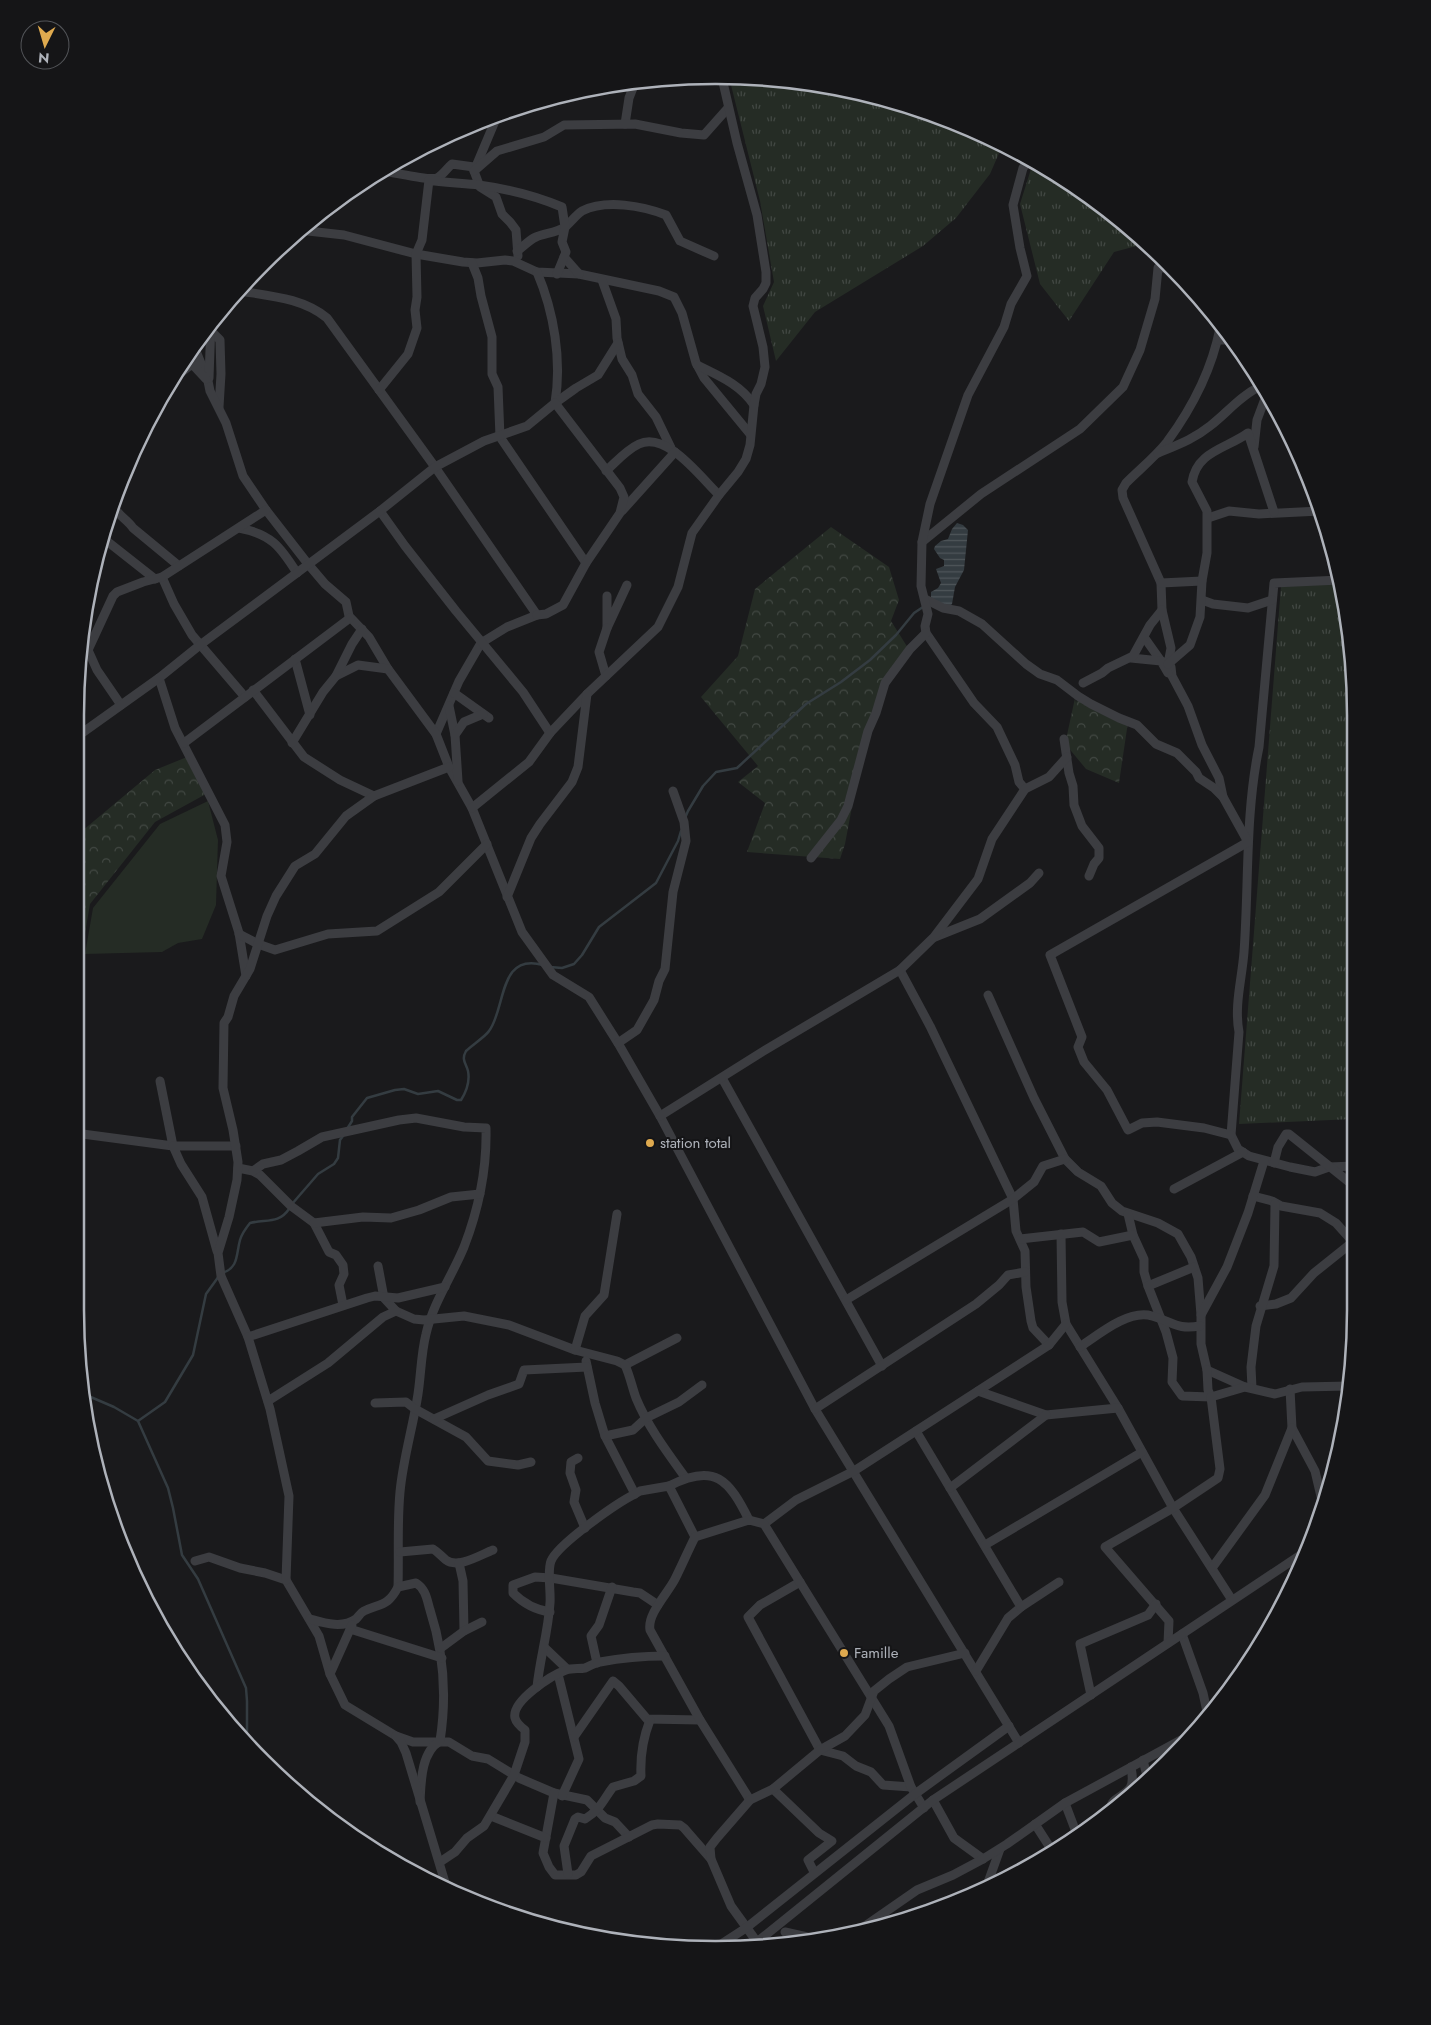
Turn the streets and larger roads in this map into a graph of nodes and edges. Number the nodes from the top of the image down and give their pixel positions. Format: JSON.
{"nodes":[{"id":1,"x":723,"y":84,"type":"edge"},
{"id":2,"x":631,"y":89,"type":"edge"},
{"id":3,"x":728,"y":108,"type":"junction"},
{"id":4,"x":494,"y":124,"type":"edge"},
{"id":5,"x":625,"y":124,"type":"junction"},
{"id":6,"x":1026,"y":165,"type":"edge"},
{"id":7,"x":474,"y":169,"type":"junction"},
{"id":8,"x":393,"y":172,"type":"edge"},
{"id":9,"x":429,"y":180,"type":"junction"},
{"id":10,"x":479,"y":185,"type":"junction"},
{"id":11,"x":565,"y":227,"type":"junction"},
{"id":12,"x":311,"y":231,"type":"edge"},
{"id":13,"x":517,"y":251,"type":"junction"},
{"id":14,"x":416,"y":254,"type":"junction"},
{"id":15,"x":714,"y":256,"type":"dead end"},
{"id":16,"x":564,"y":257,"type":"junction"},
{"id":17,"x":472,"y":263,"type":"junction"},
{"id":18,"x":520,"y":263,"type":"junction"},
{"id":19,"x":1161,"y":268,"type":"edge"},
{"id":20,"x":537,"y":272,"type":"junction"},
{"id":21,"x":557,"y":274,"type":"junction"},
{"id":22,"x":579,"y":274,"type":"junction"},
{"id":23,"x":602,"y":280,"type":"junction"},
{"id":24,"x":247,"y":292,"type":"edge"},
{"id":25,"x":214,"y":331,"type":"edge"},
{"id":26,"x":1219,"y":334,"type":"edge"},
{"id":27,"x":210,"y":337,"type":"edge"},
{"id":28,"x":1218,"y":340,"type":"junction"},
{"id":29,"x":1223,"y":340,"type":"edge"},
{"id":30,"x":618,"y":343,"type":"junction"},
{"id":31,"x":197,"y":355,"type":"edge"},
{"id":32,"x":192,"y":364,"type":"joint"},
{"id":33,"x":697,"y":365,"type":"junction"},
{"id":34,"x":189,"y":366,"type":"edge"},
{"id":35,"x":208,"y":381,"type":"junction"},
{"id":36,"x":1256,"y":389,"type":"edge"},
{"id":37,"x":379,"y":390,"type":"junction"},
{"id":38,"x":1264,"y":402,"type":"edge"},
{"id":39,"x":555,"y":403,"type":"junction"},
{"id":40,"x":754,"y":405,"type":"junction"},
{"id":41,"x":219,"y":408,"type":"junction"},
{"id":42,"x":750,"y":434,"type":"junction"},
{"id":43,"x":500,"y":437,"type":"junction"},
{"id":44,"x":1254,"y":449,"type":"junction"},
{"id":45,"x":673,"y":450,"type":"junction"},
{"id":46,"x":1155,"y":454,"type":"junction"},
{"id":47,"x":435,"y":467,"type":"junction"},
{"id":48,"x":606,"y":471,"type":"junction"},
{"id":49,"x":719,"y":495,"type":"junction"},
{"id":50,"x":266,"y":510,"type":"junction"},
{"id":51,"x":117,"y":511,"type":"edge"},
{"id":52,"x":380,"y":511,"type":"junction"},
{"id":53,"x":1314,"y":511,"type":"edge"},
{"id":54,"x":1274,"y":512,"type":"junction"},
{"id":55,"x":620,"y":513,"type":"junction"},
{"id":56,"x":1208,"y":518,"type":"junction"},
{"id":57,"x":239,"y":528,"type":"junction"},
{"id":58,"x":289,"y":539,"type":"junction"},
{"id":59,"x":108,"y":542,"type":"edge"},
{"id":60,"x":922,"y":542,"type":"junction"},
{"id":61,"x":279,"y":547,"type":"junction"},
{"id":62,"x":586,"y":562,"type":"junction"},
{"id":63,"x":308,"y":564,"type":"junction"},
{"id":64,"x":179,"y":566,"type":"junction"},
{"id":65,"x":297,"y":573,"type":"junction"},
{"id":66,"x":158,"y":578,"type":"junction"},
{"id":67,"x":1332,"y":580,"type":"edge"},
{"id":68,"x":1202,"y":582,"type":"junction"},
{"id":69,"x":1161,"y":583,"type":"junction"},
{"id":70,"x":627,"y":585,"type":"dead end"},
{"id":71,"x":606,"y":596,"type":"dead end"},
{"id":72,"x":925,"y":599,"type":"junction"},
{"id":73,"x":1202,"y":600,"type":"junction"},
{"id":74,"x":1272,"y":600,"type":"junction"},
{"id":75,"x":1162,"y":610,"type":"junction"},
{"id":76,"x":537,"y":615,"type":"junction"},
{"id":77,"x":350,"y":618,"type":"junction"},
{"id":78,"x":607,"y":628,"type":"junction"},
{"id":79,"x":362,"y":629,"type":"junction"},
{"id":80,"x":926,"y":633,"type":"junction"},
{"id":81,"x":1144,"y":637,"type":"junction"},
{"id":82,"x":369,"y":638,"type":"junction"},
{"id":83,"x":481,"y":643,"type":"junction"},
{"id":84,"x":352,"y":644,"type":"junction"},
{"id":85,"x":200,"y":645,"type":"junction"},
{"id":86,"x":1131,"y":658,"type":"junction"},
{"id":87,"x":295,"y":659,"type":"junction"},
{"id":88,"x":1166,"y":663,"type":"junction"},
{"id":89,"x":388,"y":668,"type":"junction"},
{"id":90,"x":336,"y":676,"type":"junction"},
{"id":91,"x":606,"y":676,"type":"junction"},
{"id":92,"x":159,"y":678,"type":"junction"},
{"id":93,"x":1083,"y":683,"type":"dead end"},
{"id":94,"x":254,"y":690,"type":"junction"},
{"id":95,"x":454,"y":693,"type":"junction"},
{"id":96,"x":587,"y":694,"type":"junction"},
{"id":97,"x":245,"y":696,"type":"junction"},
{"id":98,"x":120,"y":705,"type":"junction"},
{"id":99,"x":449,"y":706,"type":"junction"},
{"id":100,"x":310,"y":715,"type":"junction"},
{"id":101,"x":84,"y":731,"type":"edge"},
{"id":102,"x":550,"y":733,"type":"junction"},
{"id":103,"x":436,"y":734,"type":"junction"},
{"id":104,"x":455,"y":735,"type":"junction"},
{"id":105,"x":1064,"y":739,"type":"dead end"},
{"id":106,"x":184,"y":743,"type":"junction"},
{"id":107,"x":292,"y":743,"type":"junction"},
{"id":108,"x":1067,"y":757,"type":"junction"},
{"id":109,"x":450,"y":767,"type":"junction"},
{"id":110,"x":458,"y":784,"type":"junction"},
{"id":111,"x":1025,"y":789,"type":"junction"},
{"id":112,"x":673,"y":791,"type":"dead end"},
{"id":113,"x":374,"y":796,"type":"junction"},
{"id":114,"x":1223,"y":797,"type":"junction"},
{"id":115,"x":472,"y":808,"type":"junction"},
{"id":116,"x":1248,"y":842,"type":"junction"},
{"id":117,"x":487,"y":844,"type":"junction"},
{"id":118,"x":811,"y":858,"type":"dead end"},
{"id":119,"x":1039,"y":872,"type":"dead end"},
{"id":120,"x":1089,"y":876,"type":"dead end"},
{"id":121,"x":506,"y":897,"type":"junction"},
{"id":122,"x":240,"y":934,"type":"junction"},
{"id":123,"x":934,"y":937,"type":"junction"},
{"id":124,"x":258,"y":944,"type":"junction"},
{"id":125,"x":900,"y":970,"type":"junction"},
{"id":126,"x":246,"y":976,"type":"junction"},
{"id":127,"x":988,"y":995,"type":"dead end"},
{"id":128,"x":618,"y":1043,"type":"junction"},
{"id":129,"x":722,"y":1078,"type":"junction"},
{"id":130,"x":160,"y":1081,"type":"dead end"},
{"id":131,"x":660,"y":1116,"type":"junction"},
{"id":132,"x":84,"y":1134,"type":"edge"},
{"id":133,"x":1232,"y":1135,"type":"junction"},
{"id":134,"x":173,"y":1146,"type":"junction"},
{"id":135,"x":236,"y":1146,"type":"junction"},
{"id":136,"x":1243,"y":1152,"type":"junction"},
{"id":137,"x":1065,"y":1159,"type":"junction"},
{"id":138,"x":1264,"y":1161,"type":"junction"},
{"id":139,"x":1274,"y":1163,"type":"junction"},
{"id":140,"x":1347,"y":1166,"type":"edge"},
{"id":141,"x":1329,"y":1167,"type":"junction"},
{"id":142,"x":238,"y":1168,"type":"junction"},
{"id":143,"x":253,"y":1171,"type":"junction"},
{"id":144,"x":1347,"y":1181,"type":"edge"},
{"id":145,"x":1174,"y":1189,"type":"dead end"},
{"id":146,"x":480,"y":1194,"type":"junction"},
{"id":147,"x":1253,"y":1196,"type":"junction"},
{"id":148,"x":1013,"y":1199,"type":"junction"},
{"id":149,"x":1275,"y":1204,"type":"junction"},
{"id":150,"x":617,"y":1214,"type":"dead end"},
{"id":151,"x":1128,"y":1214,"type":"junction"},
{"id":152,"x":314,"y":1223,"type":"junction"},
{"id":153,"x":1062,"y":1234,"type":"junction"},
{"id":154,"x":1133,"y":1235,"type":"junction"},
{"id":155,"x":1347,"y":1235,"type":"edge"},
{"id":156,"x":1020,"y":1239,"type":"junction"},
{"id":157,"x":1347,"y":1247,"type":"edge"},
{"id":158,"x":218,"y":1253,"type":"junction"},
{"id":159,"x":378,"y":1266,"type":"dead end"},
{"id":160,"x":1194,"y":1267,"type":"junction"},
{"id":161,"x":1025,"y":1272,"type":"junction"},
{"id":162,"x":1148,"y":1286,"type":"junction"},
{"id":163,"x":445,"y":1287,"type":"junction"},
{"id":164,"x":384,"y":1298,"type":"junction"},
{"id":165,"x":846,"y":1300,"type":"junction"},
{"id":166,"x":343,"y":1305,"type":"junction"},
{"id":167,"x":1260,"y":1306,"type":"junction"},
{"id":168,"x":396,"y":1311,"type":"junction"},
{"id":169,"x":1201,"y":1315,"type":"junction"},
{"id":170,"x":430,"y":1319,"type":"junction"},
{"id":171,"x":1160,"y":1319,"type":"junction"},
{"id":172,"x":1066,"y":1324,"type":"junction"},
{"id":173,"x":1200,"y":1326,"type":"junction"},
{"id":174,"x":248,"y":1337,"type":"junction"},
{"id":175,"x":677,"y":1338,"type":"dead end"},
{"id":176,"x":1048,"y":1344,"type":"junction"},
{"id":177,"x":1080,"y":1347,"type":"junction"},
{"id":178,"x":580,"y":1351,"type":"junction"},
{"id":179,"x":625,"y":1365,"type":"junction"},
{"id":180,"x":882,"y":1366,"type":"junction"},
{"id":181,"x":587,"y":1367,"type":"junction"},
{"id":182,"x":1206,"y":1370,"type":"junction"},
{"id":183,"x":702,"y":1385,"type":"dead end"},
{"id":184,"x":1343,"y":1386,"type":"edge"},
{"id":185,"x":1249,"y":1387,"type":"junction"},
{"id":186,"x":1290,"y":1389,"type":"junction"},
{"id":187,"x":978,"y":1391,"type":"junction"},
{"id":188,"x":1211,"y":1397,"type":"junction"},
{"id":189,"x":268,"y":1401,"type":"junction"},
{"id":190,"x":375,"y":1402,"type":"dead end"},
{"id":191,"x":1118,"y":1408,"type":"junction"},
{"id":192,"x":415,"y":1409,"type":"junction"},
{"id":193,"x":815,"y":1409,"type":"junction"},
{"id":194,"x":1046,"y":1415,"type":"junction"},
{"id":195,"x":646,"y":1418,"type":"junction"},
{"id":196,"x":434,"y":1419,"type":"junction"},
{"id":197,"x":1292,"y":1428,"type":"junction"},
{"id":198,"x":916,"y":1431,"type":"junction"},
{"id":199,"x":605,"y":1436,"type":"junction"},
{"id":200,"x":1142,"y":1452,"type":"junction"},
{"id":201,"x":578,"y":1458,"type":"dead end"},
{"id":202,"x":531,"y":1462,"type":"dead end"},
{"id":203,"x":854,"y":1471,"type":"junction"},
{"id":204,"x":685,"y":1477,"type":"junction"},
{"id":205,"x":670,"y":1486,"type":"junction"},
{"id":206,"x":950,"y":1488,"type":"junction"},
{"id":207,"x":1320,"y":1493,"type":"edge"},
{"id":208,"x":635,"y":1494,"type":"junction"},
{"id":209,"x":1173,"y":1508,"type":"junction"},
{"id":210,"x":749,"y":1520,"type":"junction"},
{"id":211,"x":764,"y":1524,"type":"junction"},
{"id":212,"x":585,"y":1528,"type":"junction"},
{"id":213,"x":695,"y":1537,"type":"junction"},
{"id":214,"x":985,"y":1545,"type":"junction"},
{"id":215,"x":493,"y":1550,"type":"dead end"},
{"id":216,"x":400,"y":1552,"type":"junction"},
{"id":217,"x":1296,"y":1558,"type":"edge"},
{"id":218,"x":196,"y":1560,"type":"dead end"},
{"id":219,"x":459,"y":1563,"type":"junction"},
{"id":220,"x":1212,"y":1568,"type":"junction"},
{"id":221,"x":550,"y":1578,"type":"junction"},
{"id":222,"x":286,"y":1580,"type":"junction"},
{"id":223,"x":800,"y":1582,"type":"junction"},
{"id":224,"x":1059,"y":1582,"type":"dead end"},
{"id":225,"x":398,"y":1587,"type":"junction"},
{"id":226,"x":612,"y":1587,"type":"junction"},
{"id":227,"x":1232,"y":1600,"type":"junction"},
{"id":228,"x":1156,"y":1604,"type":"junction"},
{"id":229,"x":658,"y":1605,"type":"junction"},
{"id":230,"x":1021,"y":1607,"type":"junction"},
{"id":231,"x":550,"y":1612,"type":"junction"},
{"id":232,"x":356,"y":1618,"type":"junction"},
{"id":233,"x":310,"y":1619,"type":"junction"},
{"id":234,"x":482,"y":1622,"type":"dead end"},
{"id":235,"x":350,"y":1629,"type":"junction"},
{"id":236,"x":464,"y":1631,"type":"junction"},
{"id":237,"x":1182,"y":1634,"type":"junction"},
{"id":238,"x":1168,"y":1643,"type":"junction"},
{"id":239,"x":440,"y":1648,"type":"junction"},
{"id":240,"x":545,"y":1648,"type":"junction"},
{"id":241,"x":965,"y":1653,"type":"junction"},
{"id":242,"x":665,"y":1656,"type":"junction"},
{"id":243,"x":442,"y":1658,"type":"junction"},
{"id":244,"x":597,"y":1663,"type":"junction"},
{"id":245,"x":563,"y":1672,"type":"junction"},
{"id":246,"x":976,"y":1672,"type":"junction"},
{"id":247,"x":330,"y":1674,"type":"junction"},
{"id":248,"x":537,"y":1687,"type":"junction"},
{"id":249,"x":1091,"y":1695,"type":"junction"},
{"id":250,"x":872,"y":1700,"type":"junction"},
{"id":251,"x":1206,"y":1707,"type":"edge"},
{"id":252,"x":650,"y":1720,"type":"junction"},
{"id":253,"x":700,"y":1720,"type":"junction"},
{"id":254,"x":1009,"y":1726,"type":"junction"},
{"id":255,"x":396,"y":1736,"type":"junction"},
{"id":256,"x":574,"y":1737,"type":"junction"},
{"id":257,"x":440,"y":1741,"type":"junction"},
{"id":258,"x":1019,"y":1743,"type":"junction"},
{"id":259,"x":1170,"y":1747,"type":"edge"},
{"id":260,"x":820,"y":1750,"type":"junction"},
{"id":261,"x":1143,"y":1760,"type":"junction"},
{"id":262,"x":1131,"y":1767,"type":"junction"},
{"id":263,"x":1146,"y":1771,"type":"edge"},
{"id":264,"x":514,"y":1775,"type":"junction"},
{"id":265,"x":1132,"y":1784,"type":"edge"},
{"id":266,"x":773,"y":1789,"type":"junction"},
{"id":267,"x":913,"y":1790,"type":"junction"},
{"id":268,"x":558,"y":1795,"type":"junction"},
{"id":269,"x":750,"y":1800,"type":"junction"},
{"id":270,"x":933,"y":1800,"type":"junction"},
{"id":271,"x":420,"y":1802,"type":"junction"},
{"id":272,"x":1065,"y":1803,"type":"junction"},
{"id":273,"x":924,"y":1808,"type":"junction"},
{"id":274,"x":598,"y":1809,"type":"junction"},
{"id":275,"x":491,"y":1816,"type":"junction"},
{"id":276,"x":1035,"y":1824,"type":"junction"},
{"id":277,"x":1075,"y":1829,"type":"edge"},
{"id":278,"x":629,"y":1837,"type":"junction"},
{"id":279,"x":546,"y":1838,"type":"junction"},
{"id":280,"x":1049,"y":1846,"type":"edge"},
{"id":281,"x":1000,"y":1848,"type":"junction"},
{"id":282,"x":710,"y":1859,"type":"junction"},
{"id":283,"x":983,"y":1859,"type":"junction"},
{"id":284,"x":440,"y":1862,"type":"junction"},
{"id":285,"x":814,"y":1872,"type":"junction"},
{"id":286,"x":568,"y":1874,"type":"junction"},
{"id":287,"x":989,"y":1879,"type":"edge"},
{"id":288,"x":445,"y":1880,"type":"edge"},
{"id":289,"x":871,"y":1922,"type":"edge"},
{"id":290,"x":778,"y":1925,"type":"junction"},
{"id":291,"x":746,"y":1928,"type":"junction"},
{"id":292,"x":785,"y":1932,"type":"junction"},
{"id":293,"x":801,"y":1936,"type":"edge"},
{"id":294,"x":791,"y":1937,"type":"edge"},
{"id":295,"x":752,"y":1940,"type":"edge"},
{"id":296,"x":759,"y":1940,"type":"edge"},
{"id":297,"x":726,"y":1941,"type":"edge"}],
"edges":[{"from":1,"to":3,"type":"street"},
{"from":2,"to":5,"type":"street"},
{"from":3,"to":5,"type":"street"},
{"from":3,"to":40,"type":"street"},
{"from":4,"to":7,"type":"street"},
{"from":5,"to":7,"type":"street"},
{"from":6,"to":60,"type":"street"},
{"from":7,"to":9,"type":"street"},
{"from":7,"to":10,"type":"street"},
{"from":8,"to":9,"type":"street"},
{"from":9,"to":10,"type":"street"},
{"from":9,"to":14,"type":"street"},
{"from":10,"to":11,"type":"street"},
{"from":10,"to":13,"type":"street"},
{"from":11,"to":13,"type":"street"},
{"from":11,"to":15,"type":"street"},
{"from":11,"to":16,"type":"street"},
{"from":12,"to":14,"type":"street"},
{"from":13,"to":18,"type":"street"},
{"from":14,"to":17,"type":"street"},
{"from":14,"to":37,"type":"street"},
{"from":16,"to":21,"type":"street"},
{"from":16,"to":22,"type":"street"},
{"from":17,"to":18,"type":"street"},
{"from":17,"to":43,"type":"street"},
{"from":18,"to":20,"type":"street"},
{"from":19,"to":60,"type":"street"},
{"from":20,"to":21,"type":"street"},
{"from":20,"to":39,"type":"street"},
{"from":21,"to":22,"type":"street"},
{"from":22,"to":23,"type":"street"},
{"from":23,"to":30,"type":"street"},
{"from":23,"to":33,"type":"street"},
{"from":24,"to":37,"type":"street"},
{"from":25,"to":41,"type":"street"},
{"from":26,"to":28,"type":"street"},
{"from":27,"to":35,"type":"street"},
{"from":28,"to":29,"type":"street"},
{"from":28,"to":46,"type":"street"},
{"from":30,"to":39,"type":"street"},
{"from":30,"to":45,"type":"street"},
{"from":31,"to":35,"type":"street"},
{"from":32,"to":34,"type":"street"},
{"from":32,"to":35,"type":"street"},
{"from":33,"to":40,"type":"street"},
{"from":33,"to":42,"type":"street"},
{"from":35,"to":41,"type":"street"},
{"from":36,"to":46,"type":"street"},
{"from":37,"to":47,"type":"street"},
{"from":38,"to":44,"type":"street"},
{"from":39,"to":43,"type":"street"},
{"from":39,"to":48,"type":"street"},
{"from":40,"to":42,"type":"street"},
{"from":41,"to":50,"type":"street"},
{"from":42,"to":49,"type":"street"},
{"from":43,"to":47,"type":"street"},
{"from":43,"to":62,"type":"street"},
{"from":44,"to":54,"type":"street"},
{"from":44,"to":56,"type":"street"},
{"from":45,"to":48,"type":"street"},
{"from":45,"to":49,"type":"street"},
{"from":45,"to":55,"type":"street"},
{"from":46,"to":69,"type":"street"},
{"from":47,"to":52,"type":"street"},
{"from":47,"to":76,"type":"street"},
{"from":48,"to":55,"type":"street"},
{"from":49,"to":91,"type":"street"},
{"from":50,"to":57,"type":"street"},
{"from":50,"to":58,"type":"street"},
{"from":51,"to":64,"type":"street"},
{"from":52,"to":63,"type":"street"},
{"from":52,"to":83,"type":"street"},
{"from":53,"to":54,"type":"street"},
{"from":54,"to":56,"type":"street"},
{"from":55,"to":62,"type":"street"},
{"from":56,"to":68,"type":"street"},
{"from":57,"to":61,"type":"street"},
{"from":57,"to":64,"type":"street"},
{"from":58,"to":61,"type":"street"},
{"from":58,"to":63,"type":"street"},
{"from":59,"to":66,"type":"street"},
{"from":60,"to":72,"type":"street"},
{"from":61,"to":65,"type":"street"},
{"from":62,"to":76,"type":"street"},
{"from":63,"to":65,"type":"street"},
{"from":63,"to":77,"type":"street"},
{"from":64,"to":66,"type":"street"},
{"from":65,"to":85,"type":"street"},
{"from":66,"to":85,"type":"street"},
{"from":66,"to":98,"type":"street"},
{"from":67,"to":74,"type":"street"},
{"from":68,"to":69,"type":"street"},
{"from":68,"to":73,"type":"street"},
{"from":69,"to":75,"type":"street"},
{"from":70,"to":78,"type":"street"},
{"from":71,"to":78,"type":"street"},
{"from":72,"to":80,"type":"street"},
{"from":72,"to":114,"type":"street"},
{"from":73,"to":74,"type":"street"},
{"from":73,"to":88,"type":"street"},
{"from":74,"to":116,"type":"street"},
{"from":75,"to":81,"type":"street"},
{"from":75,"to":88,"type":"street"},
{"from":76,"to":83,"type":"street"},
{"from":77,"to":79,"type":"street"},
{"from":77,"to":87,"type":"street"},
{"from":78,"to":91,"type":"street"},
{"from":79,"to":82,"type":"street"},
{"from":79,"to":84,"type":"street"},
{"from":80,"to":111,"type":"street"},
{"from":80,"to":118,"type":"street"},
{"from":81,"to":86,"type":"street"},
{"from":81,"to":88,"type":"street"},
{"from":82,"to":84,"type":"street"},
{"from":82,"to":89,"type":"street"},
{"from":83,"to":95,"type":"street"},
{"from":83,"to":102,"type":"street"},
{"from":84,"to":90,"type":"street"},
{"from":85,"to":92,"type":"street"},
{"from":85,"to":97,"type":"street"},
{"from":86,"to":88,"type":"street"},
{"from":86,"to":93,"type":"street"},
{"from":87,"to":94,"type":"street"},
{"from":87,"to":100,"type":"street"},
{"from":88,"to":114,"type":"street"},
{"from":89,"to":90,"type":"street"},
{"from":89,"to":103,"type":"street"},
{"from":90,"to":100,"type":"street"},
{"from":91,"to":96,"type":"street"},
{"from":92,"to":98,"type":"street"},
{"from":92,"to":106,"type":"street"},
{"from":94,"to":97,"type":"street"},
{"from":94,"to":107,"type":"street"},
{"from":95,"to":99,"type":"street"},
{"from":95,"to":104,"type":"street"},
{"from":96,"to":102,"type":"street"},
{"from":96,"to":121,"type":"street"},
{"from":97,"to":106,"type":"street"},
{"from":98,"to":101,"type":"street"},
{"from":99,"to":103,"type":"street"},
{"from":99,"to":104,"type":"street"},
{"from":100,"to":107,"type":"street"},
{"from":102,"to":115,"type":"street"},
{"from":103,"to":109,"type":"street"},
{"from":104,"to":110,"type":"street"},
{"from":105,"to":108,"type":"street"},
{"from":106,"to":122,"type":"street"},
{"from":107,"to":113,"type":"street"},
{"from":108,"to":111,"type":"street"},
{"from":108,"to":120,"type":"street"},
{"from":109,"to":110,"type":"street"},
{"from":109,"to":113,"type":"street"},
{"from":110,"to":115,"type":"street"},
{"from":111,"to":123,"type":"street"},
{"from":112,"to":128,"type":"street"},
{"from":113,"to":124,"type":"street"},
{"from":114,"to":116,"type":"street"},
{"from":115,"to":117,"type":"street"},
{"from":116,"to":133,"type":"street"},
{"from":116,"to":133,"type":"street"},
{"from":117,"to":121,"type":"street"},
{"from":117,"to":124,"type":"street"},
{"from":119,"to":123,"type":"street"},
{"from":121,"to":128,"type":"street"},
{"from":122,"to":124,"type":"street"},
{"from":122,"to":126,"type":"street"},
{"from":123,"to":125,"type":"street"},
{"from":124,"to":126,"type":"street"},
{"from":125,"to":129,"type":"street"},
{"from":125,"to":148,"type":"street"},
{"from":126,"to":135,"type":"street"},
{"from":127,"to":137,"type":"street"},
{"from":128,"to":131,"type":"street"},
{"from":129,"to":131,"type":"street"},
{"from":129,"to":165,"type":"street"},
{"from":130,"to":134,"type":"street"},
{"from":131,"to":193,"type":"street"},
{"from":132,"to":134,"type":"street"},
{"from":133,"to":136,"type":"street"},
{"from":134,"to":135,"type":"street"},
{"from":134,"to":158,"type":"street"},
{"from":135,"to":142,"type":"street"},
{"from":136,"to":138,"type":"street"},
{"from":136,"to":145,"type":"street"},
{"from":137,"to":148,"type":"street"},
{"from":137,"to":151,"type":"street"},
{"from":138,"to":139,"type":"street"},
{"from":138,"to":147,"type":"street"},
{"from":139,"to":141,"type":"street"},
{"from":139,"to":141,"type":"street"},
{"from":140,"to":141,"type":"street"},
{"from":141,"to":144,"type":"street"},
{"from":142,"to":143,"type":"street"},
{"from":142,"to":158,"type":"street"},
{"from":143,"to":146,"type":"street"},
{"from":143,"to":152,"type":"street"},
{"from":146,"to":152,"type":"street"},
{"from":146,"to":163,"type":"street"},
{"from":147,"to":149,"type":"street"},
{"from":147,"to":169,"type":"street"},
{"from":148,"to":156,"type":"street"},
{"from":148,"to":165,"type":"street"},
{"from":149,"to":155,"type":"street"},
{"from":149,"to":167,"type":"street"},
{"from":150,"to":178,"type":"street"},
{"from":151,"to":154,"type":"street"},
{"from":151,"to":160,"type":"street"},
{"from":152,"to":166,"type":"street"},
{"from":153,"to":154,"type":"street"},
{"from":153,"to":156,"type":"street"},
{"from":153,"to":172,"type":"street"},
{"from":154,"to":162,"type":"street"},
{"from":156,"to":161,"type":"street"},
{"from":157,"to":167,"type":"street"},
{"from":158,"to":174,"type":"street"},
{"from":159,"to":164,"type":"street"},
{"from":160,"to":162,"type":"street"},
{"from":160,"to":169,"type":"street"},
{"from":161,"to":176,"type":"street"},
{"from":161,"to":180,"type":"street"},
{"from":162,"to":171,"type":"street"},
{"from":163,"to":164,"type":"street"},
{"from":163,"to":170,"type":"street"},
{"from":164,"to":166,"type":"street"},
{"from":164,"to":168,"type":"street"},
{"from":165,"to":180,"type":"street"},
{"from":166,"to":174,"type":"street"},
{"from":167,"to":185,"type":"street"},
{"from":168,"to":170,"type":"street"},
{"from":168,"to":189,"type":"street"},
{"from":169,"to":173,"type":"street"},
{"from":170,"to":178,"type":"street"},
{"from":170,"to":192,"type":"street"},
{"from":171,"to":173,"type":"street"},
{"from":171,"to":177,"type":"street"},
{"from":171,"to":188,"type":"street"},
{"from":172,"to":176,"type":"street"},
{"from":172,"to":177,"type":"street"},
{"from":173,"to":182,"type":"street"},
{"from":174,"to":189,"type":"street"},
{"from":175,"to":179,"type":"street"},
{"from":176,"to":187,"type":"street"},
{"from":177,"to":191,"type":"street"},
{"from":178,"to":179,"type":"street"},
{"from":178,"to":181,"type":"street"},
{"from":179,"to":195,"type":"street"},
{"from":180,"to":193,"type":"street"},
{"from":181,"to":196,"type":"street"},
{"from":181,"to":199,"type":"street"},
{"from":182,"to":185,"type":"street"},
{"from":182,"to":188,"type":"street"},
{"from":183,"to":195,"type":"street"},
{"from":184,"to":186,"type":"street"},
{"from":185,"to":186,"type":"street"},
{"from":185,"to":188,"type":"street"},
{"from":186,"to":197,"type":"street"},
{"from":187,"to":194,"type":"street"},
{"from":187,"to":198,"type":"street"},
{"from":188,"to":209,"type":"street"},
{"from":189,"to":222,"type":"street"},
{"from":190,"to":192,"type":"street"},
{"from":191,"to":194,"type":"street"},
{"from":191,"to":200,"type":"street"},
{"from":192,"to":196,"type":"street"},
{"from":192,"to":216,"type":"street"},
{"from":193,"to":203,"type":"street"},
{"from":194,"to":206,"type":"street"},
{"from":195,"to":199,"type":"street"},
{"from":195,"to":204,"type":"street"},
{"from":196,"to":202,"type":"street"},
{"from":197,"to":207,"type":"street"},
{"from":197,"to":220,"type":"street"},
{"from":198,"to":203,"type":"street"},
{"from":198,"to":206,"type":"street"},
{"from":199,"to":208,"type":"street"},
{"from":200,"to":209,"type":"street"},
{"from":200,"to":214,"type":"street"},
{"from":201,"to":212,"type":"street"},
{"from":203,"to":211,"type":"street"},
{"from":203,"to":241,"type":"street"},
{"from":204,"to":205,"type":"street"},
{"from":204,"to":210,"type":"street"},
{"from":205,"to":208,"type":"street"},
{"from":205,"to":213,"type":"street"},
{"from":206,"to":214,"type":"street"},
{"from":208,"to":212,"type":"street"},
{"from":209,"to":220,"type":"street"},
{"from":209,"to":228,"type":"street"},
{"from":210,"to":211,"type":"street"},
{"from":210,"to":213,"type":"street"},
{"from":211,"to":223,"type":"street"},
{"from":212,"to":221,"type":"street"},
{"from":213,"to":229,"type":"street"},
{"from":214,"to":230,"type":"street"},
{"from":215,"to":219,"type":"street"},
{"from":216,"to":219,"type":"street"},
{"from":216,"to":225,"type":"street"},
{"from":217,"to":227,"type":"street"},
{"from":218,"to":222,"type":"street"},
{"from":219,"to":236,"type":"street"},
{"from":220,"to":227,"type":"street"},
{"from":221,"to":226,"type":"street"},
{"from":221,"to":231,"type":"street"},
{"from":221,"to":231,"type":"street"},
{"from":222,"to":233,"type":"street"},
{"from":223,"to":250,"type":"street"},
{"from":223,"to":260,"type":"street"},
{"from":224,"to":230,"type":"street"},
{"from":225,"to":232,"type":"street"},
{"from":225,"to":239,"type":"street"},
{"from":226,"to":229,"type":"street"},
{"from":226,"to":244,"type":"street"},
{"from":227,"to":237,"type":"street"},
{"from":228,"to":238,"type":"street"},
{"from":228,"to":249,"type":"street"},
{"from":229,"to":242,"type":"street"},
{"from":230,"to":246,"type":"street"},
{"from":231,"to":240,"type":"street"},
{"from":232,"to":233,"type":"street"},
{"from":232,"to":235,"type":"street"},
{"from":233,"to":247,"type":"street"},
{"from":234,"to":236,"type":"street"},
{"from":235,"to":243,"type":"street"},
{"from":235,"to":247,"type":"street"},
{"from":236,"to":239,"type":"street"},
{"from":237,"to":238,"type":"street"},
{"from":237,"to":251,"type":"street"},
{"from":238,"to":249,"type":"street"},
{"from":239,"to":243,"type":"street"},
{"from":240,"to":245,"type":"street"},
{"from":240,"to":248,"type":"street"},
{"from":241,"to":246,"type":"street"},
{"from":241,"to":250,"type":"street"},
{"from":242,"to":244,"type":"street"},
{"from":242,"to":253,"type":"street"},
{"from":243,"to":257,"type":"street"},
{"from":244,"to":245,"type":"street"},
{"from":245,"to":248,"type":"street"},
{"from":245,"to":256,"type":"street"},
{"from":246,"to":254,"type":"street"},
{"from":247,"to":255,"type":"street"},
{"from":248,"to":264,"type":"street"},
{"from":249,"to":258,"type":"street"},
{"from":250,"to":260,"type":"street"},
{"from":250,"to":267,"type":"street"},
{"from":252,"to":253,"type":"street"},
{"from":252,"to":256,"type":"street"},
{"from":252,"to":274,"type":"street"},
{"from":253,"to":269,"type":"street"},
{"from":254,"to":258,"type":"street"},
{"from":254,"to":267,"type":"street"},
{"from":255,"to":257,"type":"street"},
{"from":255,"to":271,"type":"street"},
{"from":256,"to":268,"type":"street"},
{"from":257,"to":264,"type":"street"},
{"from":257,"to":271,"type":"street"},
{"from":258,"to":270,"type":"street"},
{"from":259,"to":261,"type":"street"},
{"from":260,"to":266,"type":"street"},
{"from":260,"to":267,"type":"street"},
{"from":261,"to":262,"type":"street"},
{"from":261,"to":263,"type":"street"},
{"from":262,"to":265,"type":"street"},
{"from":262,"to":272,"type":"street"},
{"from":264,"to":268,"type":"street"},
{"from":264,"to":275,"type":"street"},
{"from":266,"to":269,"type":"street"},
{"from":266,"to":285,"type":"street"},
{"from":267,"to":273,"type":"street"},
{"from":267,"to":285,"type":"street"},
{"from":268,"to":274,"type":"street"},
{"from":268,"to":279,"type":"street"},
{"from":269,"to":282,"type":"street"},
{"from":270,"to":273,"type":"street"},
{"from":270,"to":283,"type":"street"},
{"from":271,"to":284,"type":"street"},
{"from":272,"to":276,"type":"street"},
{"from":272,"to":277,"type":"street"},
{"from":273,"to":290,"type":"street"},
{"from":274,"to":278,"type":"street"},
{"from":274,"to":286,"type":"street"},
{"from":275,"to":279,"type":"street"},
{"from":275,"to":284,"type":"street"},
{"from":276,"to":280,"type":"street"},
{"from":276,"to":281,"type":"street"},
{"from":278,"to":282,"type":"street"},
{"from":278,"to":286,"type":"street"},
{"from":279,"to":286,"type":"street"},
{"from":281,"to":283,"type":"street"},
{"from":281,"to":287,"type":"street"},
{"from":282,"to":291,"type":"street"},
{"from":283,"to":289,"type":"street"},
{"from":284,"to":288,"type":"street"},
{"from":285,"to":291,"type":"street"},
{"from":290,"to":292,"type":"street"},
{"from":290,"to":296,"type":"street"},
{"from":291,"to":295,"type":"street"},
{"from":291,"to":297,"type":"street"},
{"from":292,"to":293,"type":"street"},
{"from":292,"to":294,"type":"street"}]}
